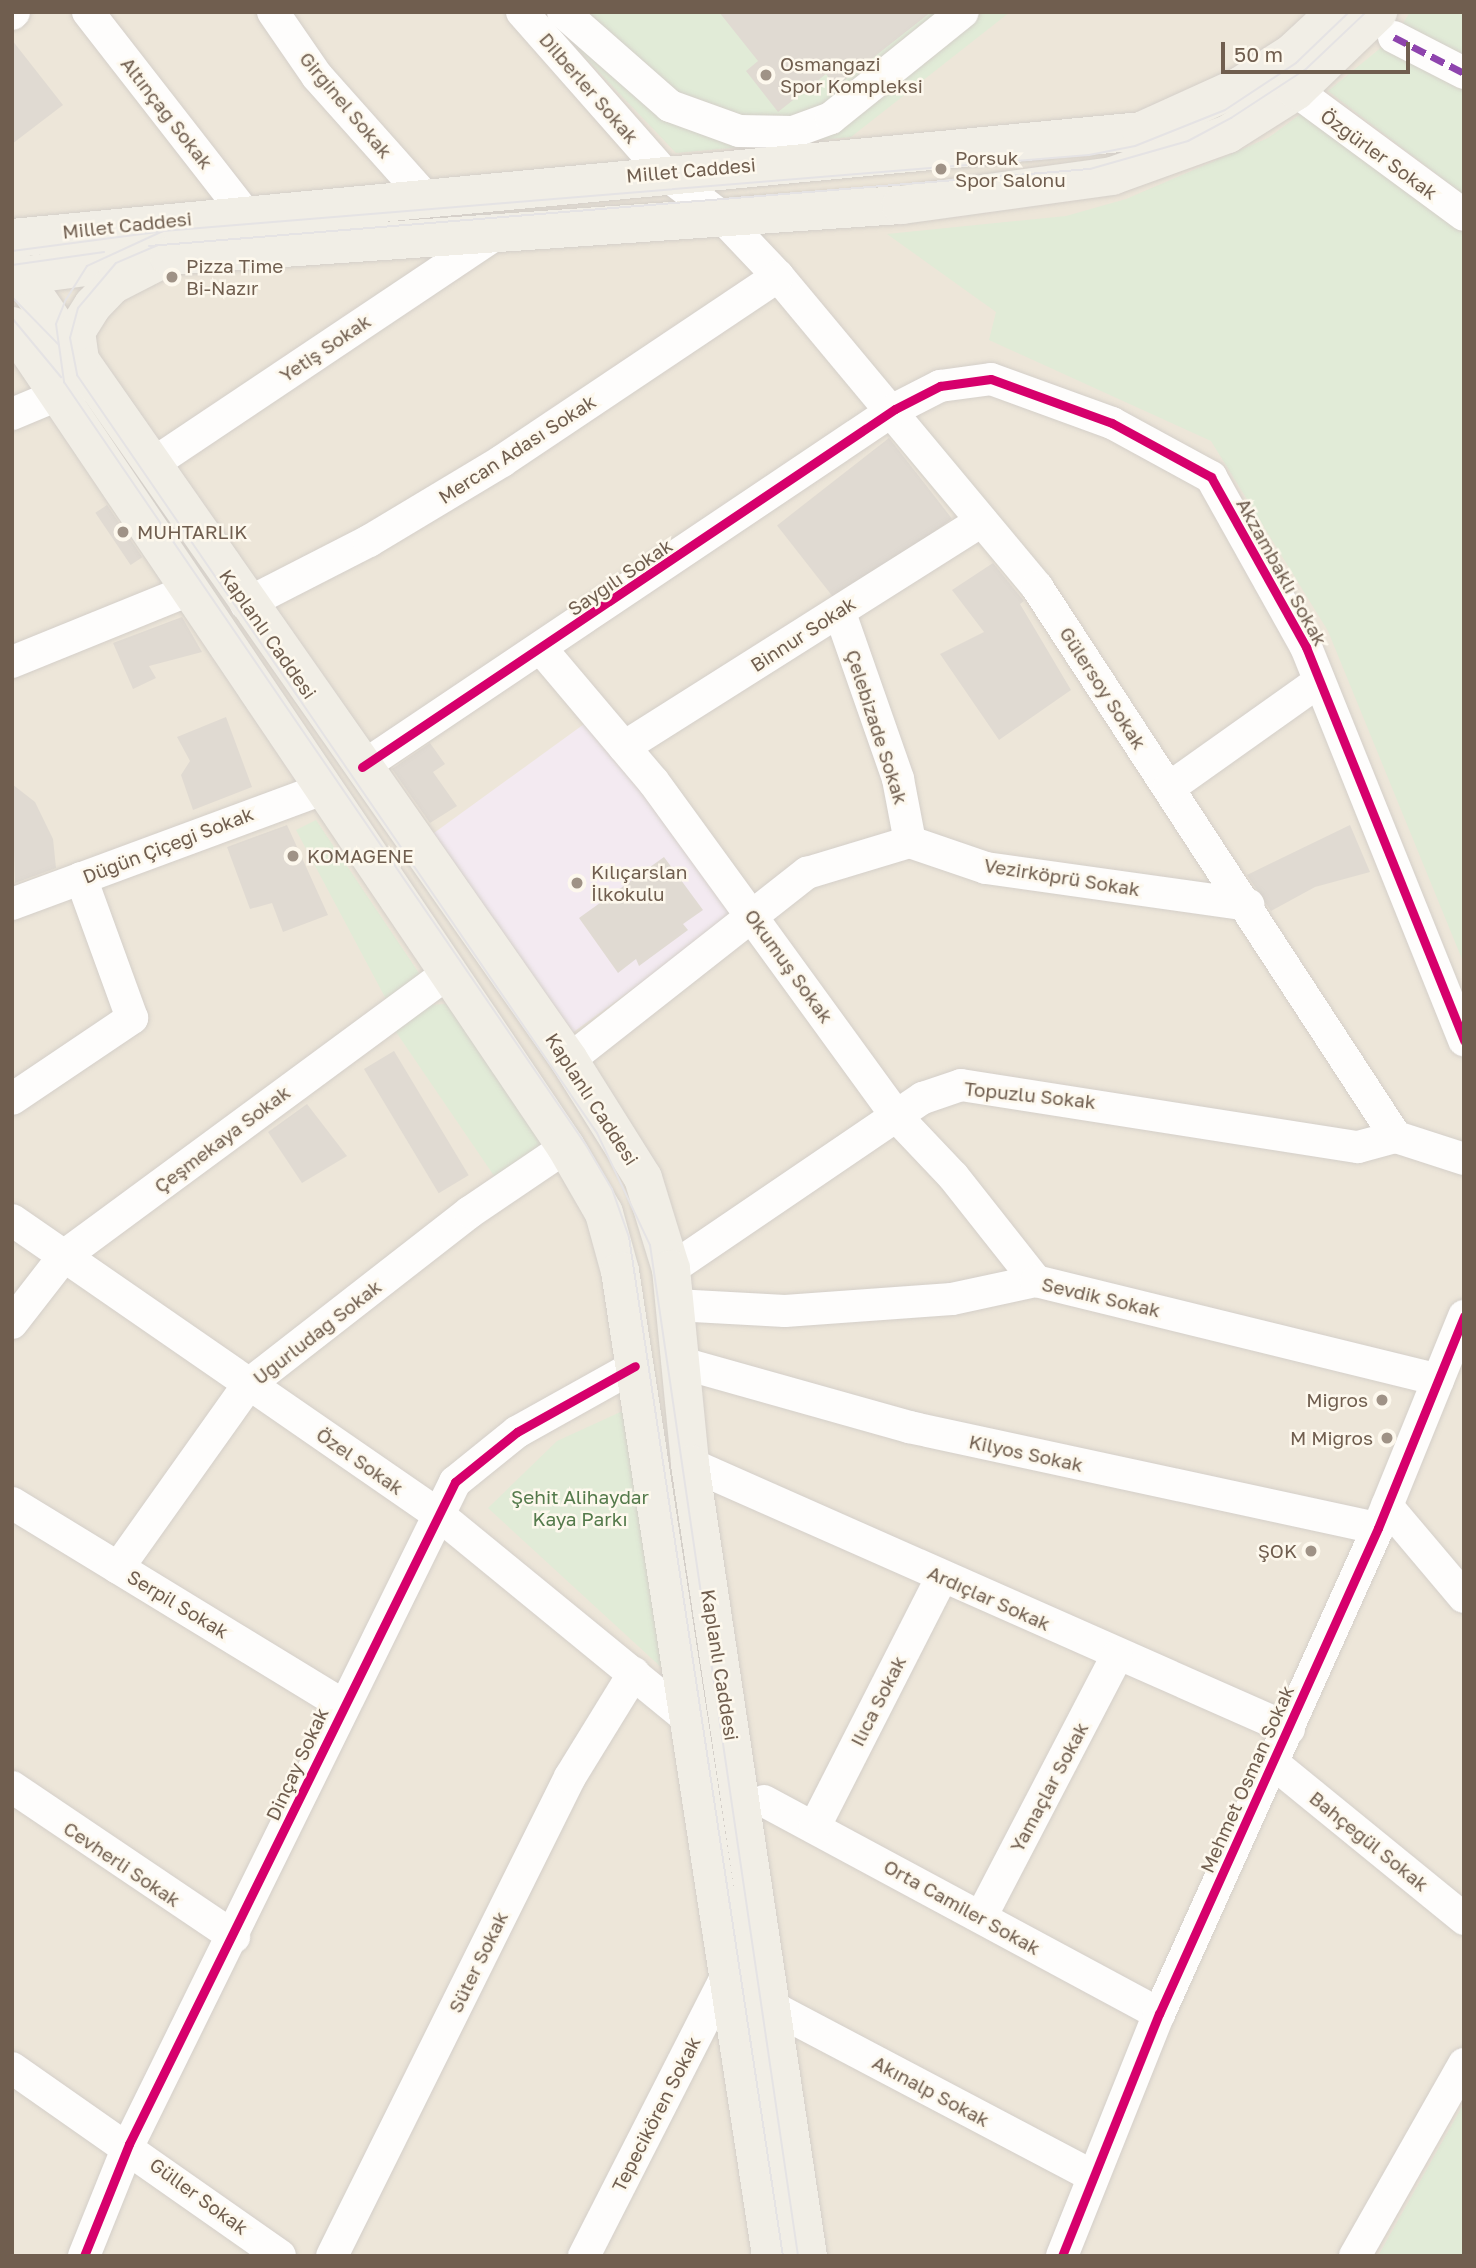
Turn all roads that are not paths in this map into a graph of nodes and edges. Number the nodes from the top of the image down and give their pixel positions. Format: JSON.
{"nodes":[{"id":1,"x":88,"y":12,"type":"edge"},
{"id":2,"x":273,"y":12,"type":"edge"},
{"id":3,"x":523,"y":12,"type":"edge"},
{"id":4,"x":563,"y":12,"type":"edge"},
{"id":5,"x":963,"y":12,"type":"edge"},
{"id":6,"x":1336,"y":12,"type":"edge"},
{"id":7,"x":1386,"y":25,"type":"edge"},
{"id":8,"x":1464,"y":73,"type":"edge"},
{"id":9,"x":1296,"y":92,"type":"junction"},
{"id":10,"x":663,"y":172,"type":"junction"},
{"id":11,"x":423,"y":195,"type":"junction"},
{"id":12,"x":245,"y":214,"type":"junction"},
{"id":13,"x":1464,"y":215,"type":"edge"},
{"id":14,"x":721,"y":216,"type":"junction"},
{"id":15,"x":499,"y":232,"type":"junction"},
{"id":16,"x":12,"y":238,"type":"edge"},
{"id":17,"x":169,"y":256,"type":"junction"},
{"id":18,"x":15,"y":272,"type":"edge"},
{"id":19,"x":778,"y":276,"type":"junction"},
{"id":20,"x":12,"y":326,"type":"edge"},
{"id":21,"x":86,"y":370,"type":"junction"},
{"id":22,"x":57,"y":396,"type":"junction"},
{"id":23,"x":895,"y":409,"type":"junction"},
{"id":24,"x":12,"y":414,"type":"edge"},
{"id":25,"x":151,"y":465,"type":"junction"},
{"id":26,"x":982,"y":521,"type":"junction"},
{"id":27,"x":192,"y":589,"type":"junction"},
{"id":28,"x":246,"y":604,"type":"junction"},
{"id":29,"x":840,"y":613,"type":"junction"},
{"id":30,"x":543,"y":651,"type":"junction"},
{"id":31,"x":12,"y":662,"type":"edge"},
{"id":32,"x":1318,"y":682,"type":"junction"},
{"id":33,"x":624,"y":747,"type":"junction"},
{"id":34,"x":362,"y":767,"type":"junction"},
{"id":35,"x":325,"y":788,"type":"junction"},
{"id":36,"x":1169,"y":788,"type":"junction"},
{"id":37,"x":910,"y":842,"type":"junction"},
{"id":38,"x":81,"y":878,"type":"junction"},
{"id":39,"x":12,"y":904,"type":"edge"},
{"id":40,"x":1248,"y":905,"type":"junction"},
{"id":41,"x":751,"y":914,"type":"junction"},
{"id":42,"x":449,"y":972,"type":"junction"},
{"id":43,"x":1464,"y":1041,"type":"edge"},
{"id":44,"x":569,"y":1060,"type":"junction"},
{"id":45,"x":12,"y":1100,"type":"edge"},
{"id":46,"x":897,"y":1116,"type":"junction"},
{"id":47,"x":1396,"y":1137,"type":"junction"},
{"id":48,"x":566,"y":1147,"type":"junction"},
{"id":49,"x":1464,"y":1159,"type":"edge"},
{"id":50,"x":12,"y":1220,"type":"edge"},
{"id":51,"x":64,"y":1256,"type":"junction"},
{"id":52,"x":1036,"y":1281,"type":"junction"},
{"id":53,"x":673,"y":1287,"type":"junction"},
{"id":54,"x":1464,"y":1316,"type":"edge"},
{"id":55,"x":12,"y":1323,"type":"edge"},
{"id":56,"x":678,"y":1362,"type":"junction"},
{"id":57,"x":635,"y":1366,"type":"junction"},
{"id":58,"x":1438,"y":1380,"type":"junction"},
{"id":59,"x":249,"y":1384,"type":"junction"},
{"id":60,"x":690,"y":1464,"type":"junction"},
{"id":61,"x":12,"y":1503,"type":"edge"},
{"id":62,"x":439,"y":1516,"type":"junction"},
{"id":63,"x":1382,"y":1517,"type":"junction"},
{"id":64,"x":118,"y":1568,"type":"junction"},
{"id":65,"x":942,"y":1577,"type":"junction"},
{"id":66,"x":1464,"y":1597,"type":"edge"},
{"id":67,"x":1117,"y":1656,"type":"junction"},
{"id":68,"x":634,"y":1673,"type":"junction"},
{"id":69,"x":344,"y":1706,"type":"junction"},
{"id":70,"x":692,"y":1722,"type":"junction"},
{"id":71,"x":1289,"y":1729,"type":"junction"},
{"id":72,"x":1273,"y":1763,"type":"junction"},
{"id":73,"x":12,"y":1787,"type":"edge"},
{"id":74,"x":764,"y":1801,"type":"dead end"},
{"id":75,"x":815,"y":1826,"type":"junction"},
{"id":76,"x":981,"y":1917,"type":"junction"},
{"id":77,"x":1464,"y":1919,"type":"edge"},
{"id":78,"x":234,"y":1937,"type":"junction"},
{"id":79,"x":729,"y":1972,"type":"junction"},
{"id":80,"x":772,"y":2007,"type":"junction"},
{"id":81,"x":1159,"y":2014,"type":"junction"},
{"id":82,"x":1464,"y":2064,"type":"edge"},
{"id":83,"x":12,"y":2068,"type":"edge"},
{"id":84,"x":129,"y":2144,"type":"junction"},
{"id":85,"x":1090,"y":2175,"type":"junction"},
{"id":86,"x":1357,"y":2255,"type":"edge"},
{"id":87,"x":84,"y":2256,"type":"edge"},
{"id":88,"x":280,"y":2256,"type":"edge"},
{"id":89,"x":332,"y":2256,"type":"edge"},
{"id":90,"x":584,"y":2256,"type":"edge"},
{"id":91,"x":771,"y":2256,"type":"edge"},
{"id":92,"x":808,"y":2256,"type":"edge"},
{"id":93,"x":1062,"y":2256,"type":"edge"}],
"edges":[{"from":1,"to":12,"type":"street","name":"Altınçağ Sokak"},
{"from":2,"to":11,"type":"street","name":"Girginel Sokak"},
{"from":3,"to":10,"type":"street","name":"Dilberler Sokak"},
{"from":4,"to":5,"type":"street"},
{"from":6,"to":10,"type":"main road","name":"Millet Caddesi"},
{"from":7,"to":8,"type":"street"},
{"from":7,"to":9,"type":"main road","name":"Millet Caddesi"},
{"from":9,"to":13,"type":"street","name":"Özgürler Sokak"},
{"from":9,"to":14,"type":"main road","name":"Millet Caddesi"},
{"from":10,"to":11,"type":"main road","name":"Millet Caddesi"},
{"from":10,"to":14,"type":"street","name":"Dilberler Sokak"},
{"from":11,"to":12,"type":"main road","name":"Millet Caddesi"},
{"from":12,"to":16,"type":"main road","name":"Millet Caddesi"},
{"from":14,"to":15,"type":"main road","name":"Millet Caddesi"},
{"from":14,"to":19,"type":"street","name":"Gülersoy Sokak"},
{"from":15,"to":17,"type":"main road","name":"Millet Caddesi"},
{"from":15,"to":25,"type":"street","name":"Yetiş Sokak"},
{"from":17,"to":18,"type":"main road","name":"Millet Caddesi"},
{"from":17,"to":21,"type":"main road","name":"Millet Caddesi"},
{"from":18,"to":21,"type":"main road","name":"Kaplanlı Caddesi"},
{"from":19,"to":23,"type":"street","name":"Gülersoy Sokak"},
{"from":19,"to":28,"type":"street","name":"Mercan Adası Sokak"},
{"from":20,"to":22,"type":"main road","name":"Kaplanlı Caddesi"},
{"from":21,"to":22,"type":"street"},
{"from":21,"to":25,"type":"main road","name":"Kaplanlı Caddesi"},
{"from":22,"to":24,"type":"street"},
{"from":22,"to":27,"type":"main road","name":"Kaplanlı Caddesi"},
{"from":23,"to":26,"type":"street","name":"Gülersoy Sokak"},
{"from":23,"to":30,"type":"street","name":"Saygılı Sokak"},
{"from":23,"to":32,"type":"street","name":"Akzambaklı Sokak"},
{"from":25,"to":28,"type":"main road","name":"Kaplanlı Caddesi"},
{"from":26,"to":29,"type":"street","name":"Binnur Sokak"},
{"from":26,"to":36,"type":"street","name":"Gülersoy Sokak"},
{"from":27,"to":31,"type":"street"},
{"from":27,"to":35,"type":"main road","name":"Kaplanlı Caddesi"},
{"from":28,"to":34,"type":"main road","name":"Kaplanlı Caddesi"},
{"from":29,"to":33,"type":"street","name":"Binnur Sokak"},
{"from":29,"to":37,"type":"street","name":"Çelebizade Sokak"},
{"from":30,"to":33,"type":"street","name":"Okumuş Sokak"},
{"from":30,"to":34,"type":"street","name":"Saygılı Sokak"},
{"from":32,"to":36,"type":"street"},
{"from":32,"to":43,"type":"street","name":"Akzambaklı Sokak"},
{"from":33,"to":41,"type":"street","name":"Okumuş Sokak"},
{"from":34,"to":44,"type":"main road","name":"Kaplanlı Caddesi"},
{"from":35,"to":38,"type":"street","name":"Düğün Çiçeği Sokak"},
{"from":35,"to":42,"type":"main road","name":"Kaplanlı Caddesi"},
{"from":36,"to":40,"type":"street","name":"Gülersoy Sokak"},
{"from":37,"to":40,"type":"street","name":"Vezirköprü Sokak"},
{"from":37,"to":41,"type":"street"},
{"from":38,"to":39,"type":"street","name":"Düğün Çiçeği Sokak"},
{"from":38,"to":45,"type":"street"},
{"from":40,"to":47,"type":"street","name":"Gülersoy Sokak"},
{"from":41,"to":44,"type":"street"},
{"from":41,"to":46,"type":"street","name":"Okumuş Sokak"},
{"from":42,"to":48,"type":"main road","name":"Kaplanlı Caddesi"},
{"from":42,"to":51,"type":"street","name":"Çeşmekaya Sokak"},
{"from":44,"to":53,"type":"main road","name":"Kaplanlı Caddesi"},
{"from":46,"to":47,"type":"street","name":"Topuzlu Sokak"},
{"from":46,"to":52,"type":"street","name":"Okumuş Sokak"},
{"from":46,"to":53,"type":"street","name":"Topuzlu Sokak"},
{"from":47,"to":49,"type":"street"},
{"from":48,"to":57,"type":"main road","name":"Kaplanlı Caddesi"},
{"from":48,"to":59,"type":"street","name":"Uğurludağ Sokak"},
{"from":50,"to":51,"type":"street","name":"Özel Sokak"},
{"from":51,"to":55,"type":"street","name":"Çeşmekaya Sokak"},
{"from":51,"to":59,"type":"street","name":"Özel Sokak"},
{"from":52,"to":53,"type":"street","name":"Sevdik Sokak"},
{"from":52,"to":58,"type":"street","name":"Sevdik Sokak"},
{"from":53,"to":56,"type":"main road","name":"Kaplanlı Caddesi"},
{"from":54,"to":58,"type":"street","name":"Mehmet Osman Sokak"},
{"from":56,"to":60,"type":"main road","name":"Kaplanlı Caddesi"},
{"from":56,"to":63,"type":"street","name":"Kilyos Sokak"},
{"from":57,"to":62,"type":"street","name":"Dinçay Sokak"},
{"from":57,"to":70,"type":"main road","name":"Kaplanlı Caddesi"},
{"from":58,"to":63,"type":"street","name":"Mehmet Osman Sokak"},
{"from":59,"to":62,"type":"street","name":"Özel Sokak"},
{"from":59,"to":64,"type":"street","name":"Uğurludağ Sokak"},
{"from":60,"to":65,"type":"street","name":"Ardıçlar Sokak"},
{"from":60,"to":80,"type":"main road","name":"Kaplanlı Caddesi"},
{"from":61,"to":64,"type":"street","name":"Serpil Sokak"},
{"from":62,"to":68,"type":"street","name":"Özel Sokak"},
{"from":62,"to":69,"type":"street","name":"Dinçay Sokak"},
{"from":63,"to":66,"type":"street"},
{"from":63,"to":71,"type":"street","name":"Mehmet Osman Sokak"},
{"from":64,"to":69,"type":"street","name":"Serpil Sokak"},
{"from":65,"to":67,"type":"street","name":"Ardıçlar Sokak"},
{"from":65,"to":75,"type":"street","name":"Ilıca Sokak"},
{"from":67,"to":71,"type":"street","name":"Ardıçlar Sokak"},
{"from":67,"to":76,"type":"street","name":"Yamaçlar Sokak"},
{"from":68,"to":70,"type":"street","name":"Özel Sokak"},
{"from":68,"to":89,"type":"street","name":"Süter Sokak"},
{"from":69,"to":78,"type":"street","name":"Dinçay Sokak"},
{"from":70,"to":79,"type":"main road","name":"Kaplanlı Caddesi"},
{"from":71,"to":72,"type":"street","name":"Mehmet Osman Sokak"},
{"from":72,"to":77,"type":"street","name":"Bahçegül Sokak"},
{"from":72,"to":81,"type":"street","name":"Mehmet Osman Sokak"},
{"from":73,"to":78,"type":"street","name":"Cevherli Sokak"},
{"from":74,"to":75,"type":"street","name":"Orta Camiler Sokak"},
{"from":75,"to":76,"type":"street","name":"Orta Camiler Sokak"},
{"from":76,"to":81,"type":"street","name":"Orta Camiler Sokak"},
{"from":78,"to":84,"type":"street","name":"Dinçay Sokak"},
{"from":79,"to":90,"type":"street","name":"Tepecikören Sokak"},
{"from":79,"to":91,"type":"main road","name":"Kaplanlı Caddesi"},
{"from":80,"to":85,"type":"street","name":"Akınalp Sokak"},
{"from":80,"to":92,"type":"main road","name":"Kaplanlı Caddesi"},
{"from":81,"to":85,"type":"street","name":"Mehmet Osman Sokak"},
{"from":82,"to":86,"type":"street"},
{"from":83,"to":84,"type":"street","name":"Güller Sokak"},
{"from":84,"to":87,"type":"street","name":"Dinçay Sokak"},
{"from":84,"to":88,"type":"street","name":"Güller Sokak"},
{"from":85,"to":93,"type":"street","name":"Mehmet Osman Sokak"}]}
